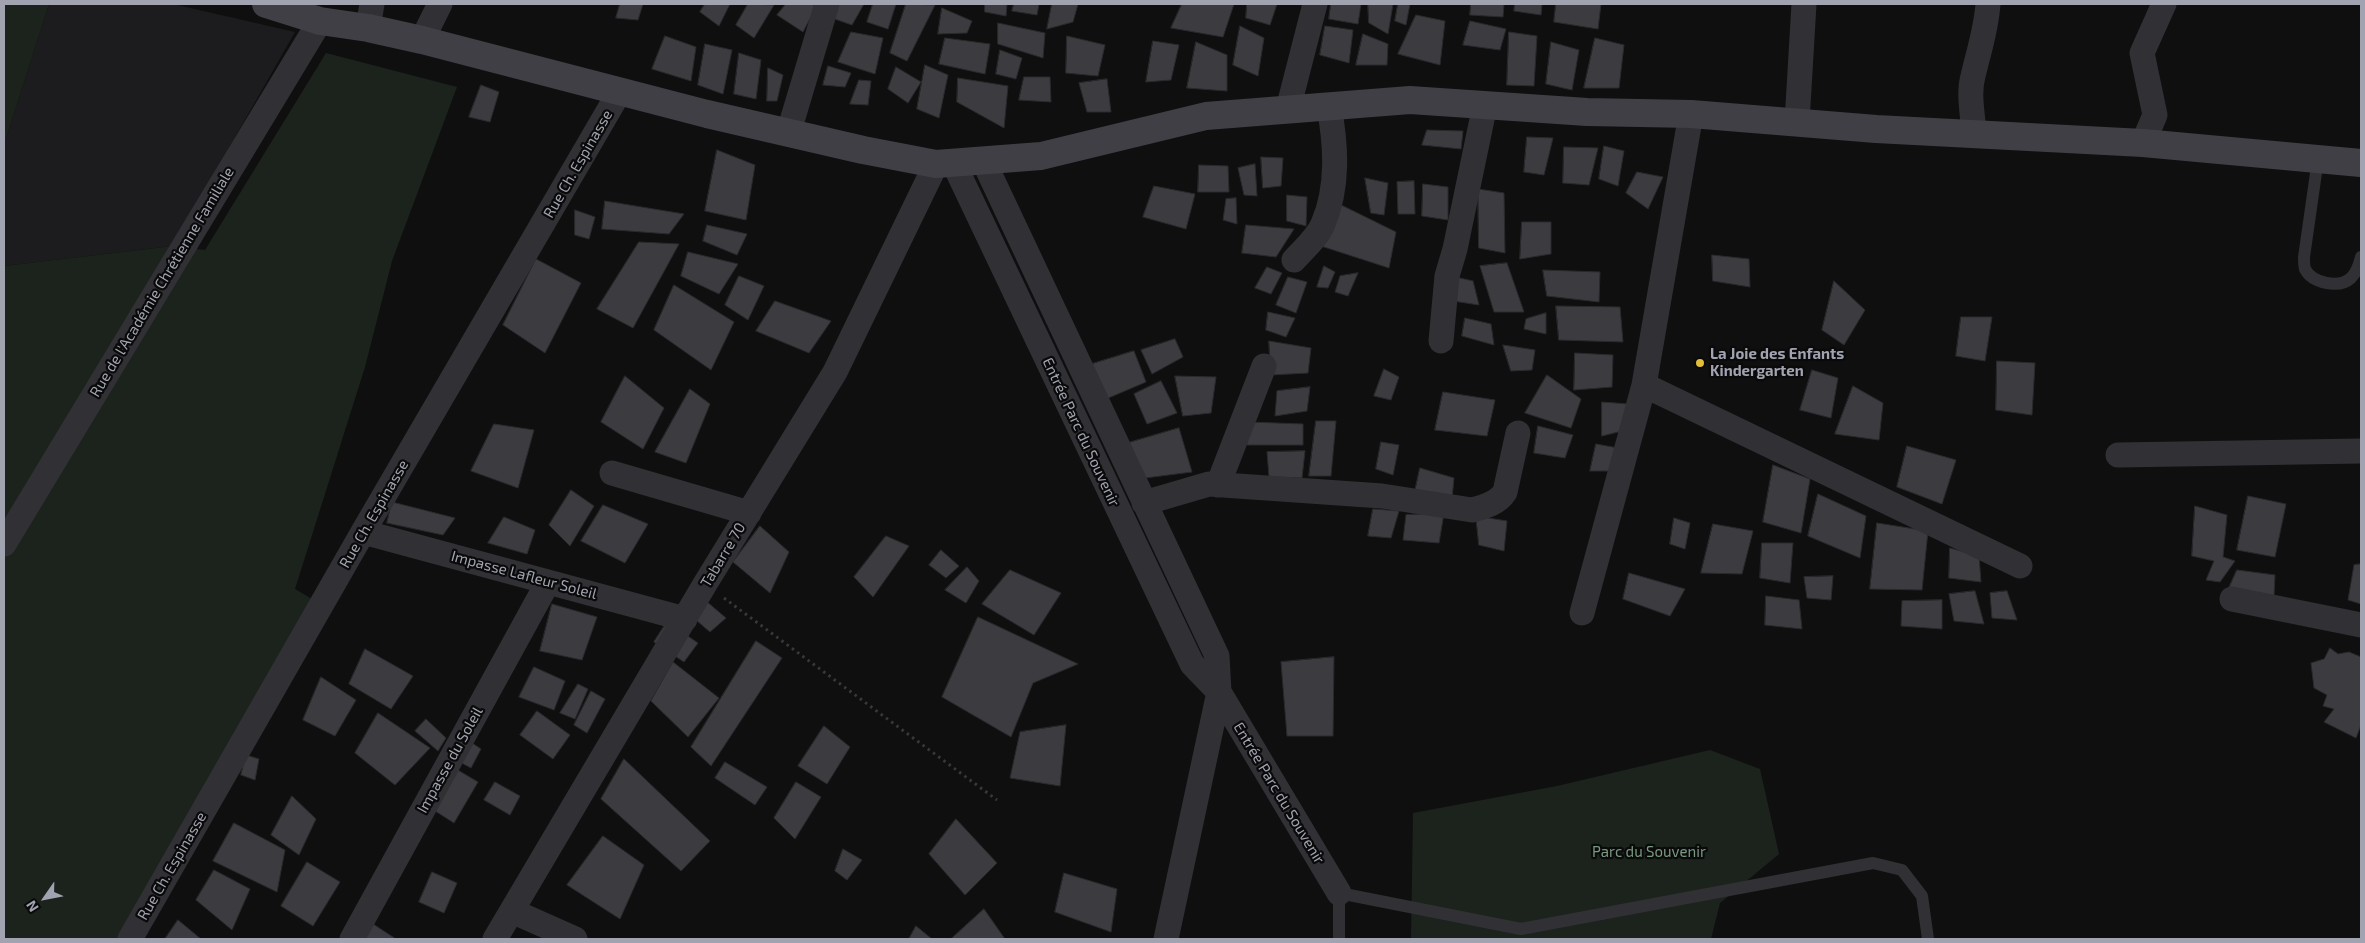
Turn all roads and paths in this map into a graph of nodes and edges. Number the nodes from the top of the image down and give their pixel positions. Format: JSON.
{"nodes":[{"id":1,"x":266,"y":4,"type":"edge"},
{"id":2,"x":440,"y":4,"type":"edge"},
{"id":3,"x":827,"y":4,"type":"edge"},
{"id":4,"x":1315,"y":4,"type":"edge"},
{"id":5,"x":1804,"y":4,"type":"edge"},
{"id":6,"x":1988,"y":4,"type":"edge"},
{"id":7,"x":2164,"y":4,"type":"edge"},
{"id":8,"x":370,"y":16,"type":"edge"},
{"id":9,"x":320,"y":21,"type":"junction"},
{"id":10,"x":422,"y":40,"type":"junction"},
{"id":11,"x":620,"y":91,"type":"junction"},
{"id":12,"x":1486,"y":105,"type":"junction"},
{"id":13,"x":1328,"y":106,"type":"junction"},
{"id":14,"x":1288,"y":108,"type":"junction"},
{"id":15,"x":1691,"y":114,"type":"junction"},
{"id":16,"x":1797,"y":122,"type":"junction"},
{"id":17,"x":788,"y":131,"type":"junction"},
{"id":18,"x":1974,"y":134,"type":"junction"},
{"id":19,"x":2142,"y":143,"type":"junction"},
{"id":20,"x":2318,"y":159,"type":"junction"},
{"id":21,"x":984,"y":162,"type":"junction"},
{"id":22,"x":2361,"y":163,"type":"edge"},
{"id":23,"x":945,"y":164,"type":"junction"},
{"id":24,"x":2361,"y":257,"type":"edge"},
{"id":25,"x":1294,"y":260,"type":"dead end"},
{"id":26,"x":1441,"y":341,"type":"dead end"},
{"id":27,"x":1264,"y":366,"type":"dead end"},
{"id":28,"x":1644,"y":385,"type":"junction"},
{"id":29,"x":1518,"y":433,"type":"dead end"},
{"id":30,"x":2361,"y":451,"type":"edge"},
{"id":31,"x":2118,"y":455,"type":"dead end"},
{"id":32,"x":612,"y":474,"type":"dead end"},
{"id":33,"x":1218,"y":485,"type":"junction"},
{"id":34,"x":1144,"y":502,"type":"junction"},
{"id":35,"x":749,"y":513,"type":"junction"},
{"id":36,"x":363,"y":532,"type":"junction"},
{"id":37,"x":4,"y":544,"type":"edge"},
{"id":38,"x":2020,"y":566,"type":"dead end"},
{"id":39,"x":548,"y":582,"type":"junction"},
{"id":40,"x":705,"y":584,"type":"junction"},
{"id":41,"x":2232,"y":599,"type":"dead end"},
{"id":42,"x":1582,"y":613,"type":"dead end"},
{"id":43,"x":685,"y":618,"type":"junction"},
{"id":44,"x":2361,"y":625,"type":"edge"},
{"id":45,"x":1219,"y":692,"type":"junction"},
{"id":46,"x":997,"y":800,"type":"dead end"},
{"id":47,"x":1339,"y":893,"type":"junction"},
{"id":48,"x":512,"y":911,"type":"junction"},
{"id":49,"x":130,"y":939,"type":"edge"},
{"id":50,"x":352,"y":939,"type":"edge"},
{"id":51,"x":495,"y":939,"type":"edge"},
{"id":52,"x":575,"y":939,"type":"edge"},
{"id":53,"x":1166,"y":939,"type":"edge"},
{"id":54,"x":1339,"y":939,"type":"edge"},
{"id":55,"x":1928,"y":939,"type":"edge"}],
"edges":[{"from":1,"to":9,"type":"main road"},
{"from":2,"to":10,"type":"street"},
{"from":3,"to":17,"type":"street"},
{"from":4,"to":14,"type":"street"},
{"from":5,"to":16,"type":"street"},
{"from":6,"to":18,"type":"street"},
{"from":7,"to":19,"type":"street"},
{"from":8,"to":9,"type":"main road"},
{"from":8,"to":10,"type":"main road"},
{"from":9,"to":37,"type":"street","name":"Rue de l'Académie Chrétienne Familiale"},
{"from":10,"to":11,"type":"main road"},
{"from":11,"to":17,"type":"main road"},
{"from":11,"to":36,"type":"street","name":"Rue Ch. Espinasse"},
{"from":12,"to":13,"type":"main road"},
{"from":12,"to":15,"type":"main road"},
{"from":12,"to":26,"type":"street"},
{"from":13,"to":14,"type":"main road"},
{"from":13,"to":25,"type":"street"},
{"from":14,"to":21,"type":"main road"},
{"from":15,"to":16,"type":"main road"},
{"from":15,"to":28,"type":"street"},
{"from":16,"to":18,"type":"main road"},
{"from":17,"to":23,"type":"main road"},
{"from":18,"to":19,"type":"main road"},
{"from":19,"to":20,"type":"main road"},
{"from":20,"to":22,"type":"main road"},
{"from":20,"to":24,"type":"lane"},
{"from":21,"to":23,"type":"main road"},
{"from":21,"to":34,"type":"street","name":"Entrée Parc du Souvenir"},
{"from":23,"to":35,"type":"street","name":"Tabarre 70"},
{"from":23,"to":45,"type":"street","name":"Entrée Parc du Souvenir"},
{"from":27,"to":33,"type":"street"},
{"from":28,"to":38,"type":"street"},
{"from":28,"to":42,"type":"street"},
{"from":29,"to":33,"type":"street"},
{"from":30,"to":31,"type":"street"},
{"from":32,"to":35,"type":"street"},
{"from":33,"to":34,"type":"street"},
{"from":34,"to":45,"type":"street","name":"Entrée Parc du Souvenir"},
{"from":35,"to":40,"type":"street","name":"Tabarre 70"},
{"from":36,"to":39,"type":"street","name":"Impasse Lafleur Soleil"},
{"from":36,"to":49,"type":"street","name":"Rue Ch. Espinasse"},
{"from":39,"to":43,"type":"street","name":"Impasse Lafleur Soleil"},
{"from":39,"to":50,"type":"street","name":"Impasse du Soleil"},
{"from":40,"to":43,"type":"street","name":"Tabarre 70"},
{"from":40,"to":46,"type":"path"},
{"from":41,"to":44,"type":"street"},
{"from":43,"to":48,"type":"street","name":"Tabarre 70"},
{"from":45,"to":47,"type":"street","name":"Entrée Parc du Souvenir"},
{"from":45,"to":53,"type":"street"},
{"from":47,"to":54,"type":"lane"},
{"from":47,"to":55,"type":"lane"},
{"from":48,"to":51,"type":"street","name":"Tabarre 70"},
{"from":48,"to":52,"type":"street"}]}
